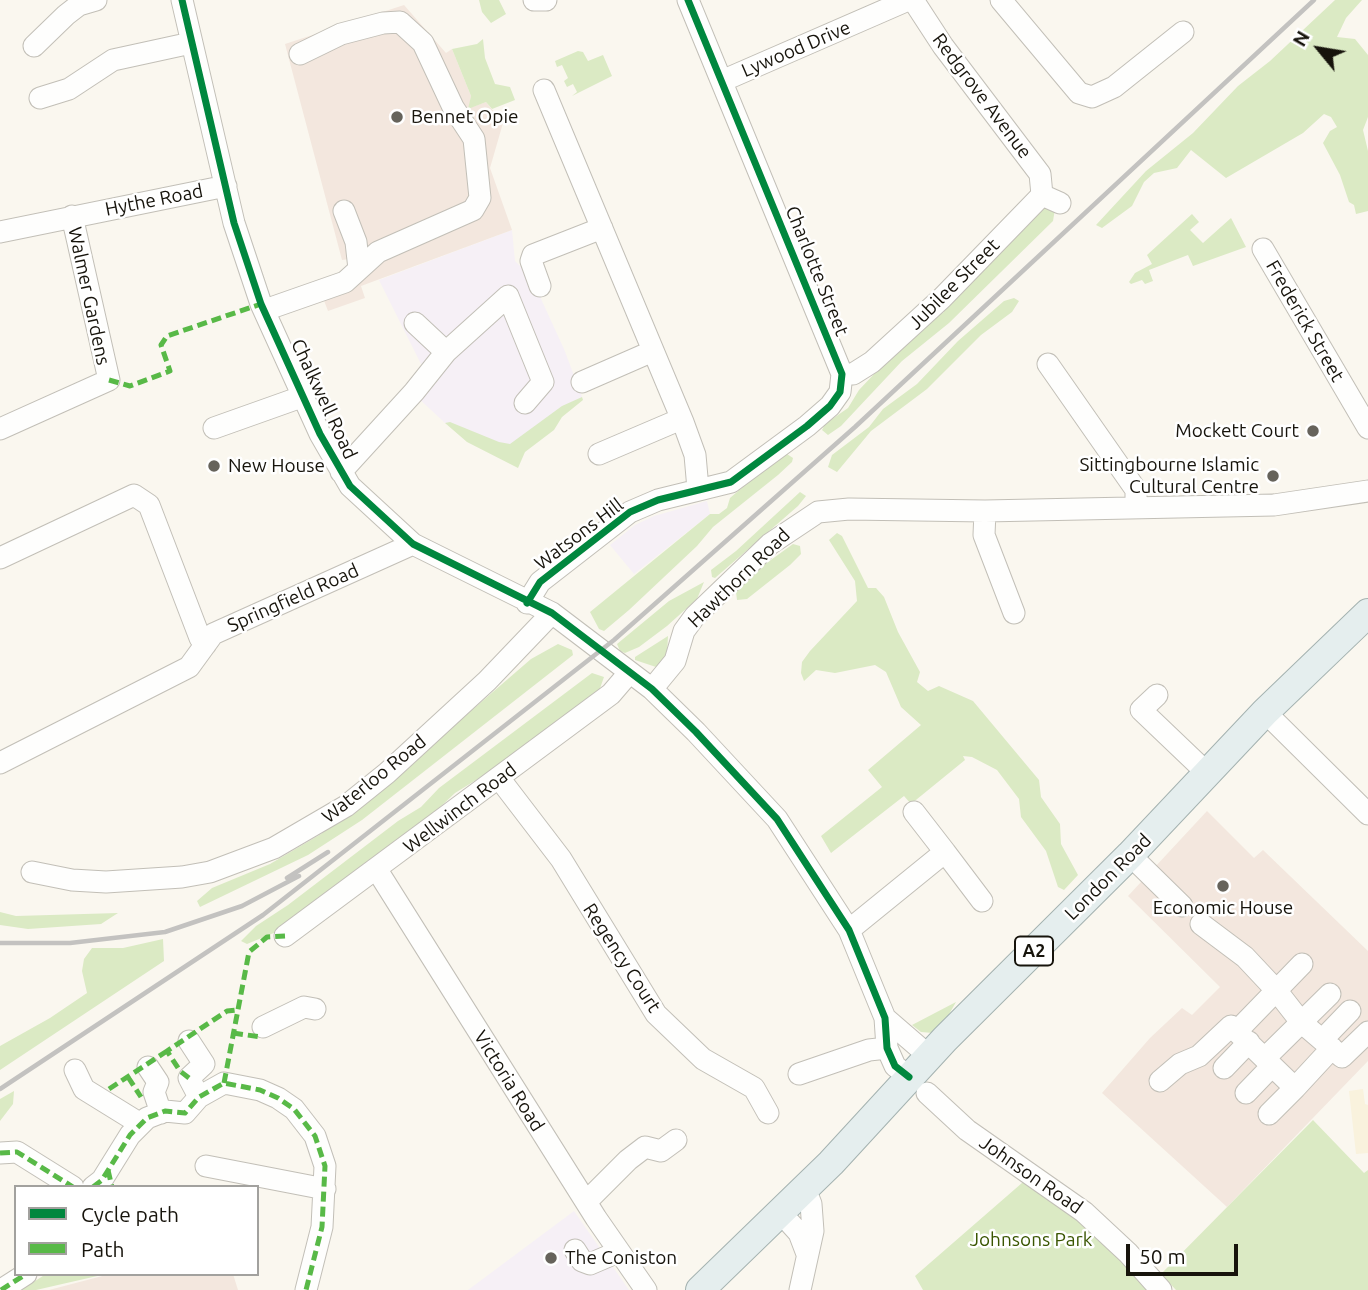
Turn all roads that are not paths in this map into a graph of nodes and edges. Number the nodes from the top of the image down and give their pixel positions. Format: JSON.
{"nodes":[{"id":1,"x":96,"y":0,"type":"edge"},
{"id":2,"x":182,"y":0,"type":"edge"},
{"id":3,"x":534,"y":0,"type":"edge"},
{"id":4,"x":546,"y":0,"type":"edge"},
{"id":5,"x":688,"y":0,"type":"edge"},
{"id":6,"x":910,"y":0,"type":"edge"},
{"id":7,"x":1001,"y":0,"type":"edge"},
{"id":8,"x":1184,"y":32,"type":"dead end"},
{"id":9,"x":191,"y":43,"type":"junction"},
{"id":10,"x":34,"y":46,"type":"dead end"},
{"id":11,"x":300,"y":54,"type":"dead end"},
{"id":12,"x":722,"y":81,"type":"junction"},
{"id":13,"x":544,"y":90,"type":"dead end"},
{"id":14,"x":40,"y":98,"type":"dead end"},
{"id":15,"x":226,"y":186,"type":"junction"},
{"id":16,"x":1051,"y":199,"type":"joint"},
{"id":17,"x":344,"y":211,"type":"dead end"},
{"id":18,"x":72,"y":216,"type":"junction"},
{"id":19,"x":602,"y":228,"type":"junction"},
{"id":20,"x":0,"y":232,"type":"edge"},
{"id":21,"x":1263,"y":249,"type":"dead end"},
{"id":22,"x":359,"y":269,"type":"junction"},
{"id":23,"x":540,"y":286,"type":"dead end"},
{"id":24,"x":265,"y":310,"type":"junction"},
{"id":25,"x":415,"y":323,"type":"dead end"},
{"id":26,"x":653,"y":351,"type":"junction"},
{"id":27,"x":446,"y":352,"type":"junction"},
{"id":28,"x":1048,"y":364,"type":"dead end"},
{"id":29,"x":842,"y":374,"type":"junction"},
{"id":30,"x":582,"y":382,"type":"dead end"},
{"id":31,"x":304,"y":396,"type":"junction"},
{"id":32,"x":525,"y":403,"type":"dead end"},
{"id":33,"x":681,"y":419,"type":"junction"},
{"id":34,"x":214,"y":428,"type":"dead end"},
{"id":35,"x":1368,"y":428,"type":"edge"},
{"id":36,"x":0,"y":429,"type":"edge"},
{"id":37,"x":599,"y":454,"type":"dead end"},
{"id":38,"x":341,"y":472,"type":"junction"},
{"id":39,"x":698,"y":489,"type":"junction"},
{"id":40,"x":1368,"y":491,"type":"edge"},
{"id":41,"x":1136,"y":507,"type":"junction"},
{"id":42,"x":985,"y":510,"type":"junction"},
{"id":43,"x":413,"y":544,"type":"junction"},
{"id":44,"x":0,"y":558,"type":"edge"},
{"id":45,"x":527,"y":603,"type":"junction"},
{"id":46,"x":552,"y":613,"type":"junction"},
{"id":47,"x":1014,"y":613,"type":"dead end"},
{"id":48,"x":1368,"y":613,"type":"edge"},
{"id":49,"x":206,"y":644,"type":"junction"},
{"id":50,"x":629,"y":673,"type":"junction"},
{"id":51,"x":652,"y":690,"type":"junction"},
{"id":52,"x":1157,"y":695,"type":"dead end"},
{"id":53,"x":1265,"y":712,"type":"junction"},
{"id":54,"x":0,"y":762,"type":"edge"},
{"id":55,"x":1207,"y":774,"type":"junction"},
{"id":56,"x":499,"y":778,"type":"junction"},
{"id":57,"x":915,"y":812,"type":"dead end"},
{"id":58,"x":1368,"y":814,"type":"edge"},
{"id":59,"x":945,"y":852,"type":"junction"},
{"id":60,"x":1130,"y":855,"type":"junction"},
{"id":61,"x":377,"y":870,"type":"junction"},
{"id":62,"x":32,"y":872,"type":"dead end"},
{"id":63,"x":982,"y":901,"type":"dead end"},
{"id":64,"x":1182,"y":906,"type":"dead end"},
{"id":65,"x":1201,"y":924,"type":"dead end"},
{"id":66,"x":849,"y":930,"type":"junction"},
{"id":67,"x":285,"y":936,"type":"dead end"},
{"id":68,"x":1302,"y":964,"type":"dead end"},
{"id":69,"x":1276,"y":990,"type":"junction"},
{"id":70,"x":1330,"y":993,"type":"dead end"},
{"id":71,"x":315,"y":1009,"type":"dead end"},
{"id":72,"x":1350,"y":1011,"type":"dead end"},
{"id":73,"x":885,"y":1018,"type":"junction"},
{"id":74,"x":1301,"y":1022,"type":"junction"},
{"id":75,"x":263,"y":1027,"type":"dead end"},
{"id":76,"x":1368,"y":1032,"type":"edge"},
{"id":77,"x":1243,"y":1037,"type":"junction"},
{"id":78,"x":188,"y":1041,"type":"dead end"},
{"id":79,"x":1327,"y":1043,"type":"junction"},
{"id":80,"x":887,"y":1048,"type":"junction"},
{"id":81,"x":929,"y":1056,"type":"junction"},
{"id":82,"x":1269,"y":1062,"type":"junction"},
{"id":83,"x":148,"y":1067,"type":"dead end"},
{"id":84,"x":1224,"y":1068,"type":"dead end"},
{"id":85,"x":75,"y":1070,"type":"dead end"},
{"id":86,"x":799,"y":1074,"type":"dead end"},
{"id":87,"x":1160,"y":1081,"type":"dead end"},
{"id":88,"x":918,"y":1085,"type":"junction"},
{"id":89,"x":1295,"y":1088,"type":"junction"},
{"id":90,"x":1246,"y":1093,"type":"dead end"},
{"id":91,"x":199,"y":1097,"type":"junction"},
{"id":92,"x":161,"y":1113,"type":"junction"},
{"id":93,"x":768,"y":1113,"type":"dead end"},
{"id":94,"x":1269,"y":1114,"type":"dead end"},
{"id":95,"x":139,"y":1123,"type":"junction"},
{"id":96,"x":676,"y":1140,"type":"dead end"},
{"id":97,"x":0,"y":1153,"type":"edge"},
{"id":98,"x":206,"y":1166,"type":"dead end"},
{"id":99,"x":70,"y":1185,"type":"edge"},
{"id":100,"x":96,"y":1185,"type":"edge"},
{"id":101,"x":325,"y":1189,"type":"junction"},
{"id":102,"x":805,"y":1189,"type":"junction"},
{"id":103,"x":586,"y":1202,"type":"junction"},
{"id":104,"x":781,"y":1213,"type":"junction"},
{"id":105,"x":575,"y":1250,"type":"dead end"},
{"id":106,"x":618,"y":1252,"type":"junction"},
{"id":107,"x":807,"y":1254,"type":"junction"},
{"id":108,"x":23,"y":1276,"type":"edge"},
{"id":109,"x":1,"y":1290,"type":"edge"},
{"id":110,"x":306,"y":1290,"type":"edge"},
{"id":111,"x":646,"y":1290,"type":"edge"},
{"id":112,"x":700,"y":1290,"type":"edge"},
{"id":113,"x":800,"y":1290,"type":"edge"},
{"id":114,"x":1161,"y":1290,"type":"edge"}],
"edges":[{"from":1,"to":10,"type":"street"},
{"from":2,"to":9,"type":"street","name":"Chalkwell Road"},
{"from":3,"to":4,"type":"street"},
{"from":5,"to":12,"type":"street","name":"Charlotte Street"},
{"from":6,"to":12,"type":"street","name":"Lywood Drive"},
{"from":6,"to":16,"type":"street","name":"Redgrove Avenue"},
{"from":7,"to":8,"type":"street"},
{"from":9,"to":14,"type":"street"},
{"from":9,"to":15,"type":"street","name":"Chalkwell Road"},
{"from":11,"to":22,"type":"street"},
{"from":12,"to":29,"type":"street","name":"Charlotte Street"},
{"from":13,"to":19,"type":"street"},
{"from":15,"to":18,"type":"street","name":"Hythe Road"},
{"from":15,"to":24,"type":"street","name":"Chalkwell Road"},
{"from":16,"to":29,"type":"street","name":"Jubilee Street"},
{"from":17,"to":22,"type":"street"},
{"from":18,"to":20,"type":"street","name":"Hythe Road"},
{"from":18,"to":36,"type":"street","name":"Walmer Gardens"},
{"from":19,"to":23,"type":"street"},
{"from":19,"to":26,"type":"street"},
{"from":21,"to":35,"type":"street","name":"Frederick Street"},
{"from":22,"to":24,"type":"street"},
{"from":24,"to":31,"type":"street","name":"Chalkwell Road"},
{"from":25,"to":27,"type":"street"},
{"from":26,"to":30,"type":"street"},
{"from":26,"to":33,"type":"street"},
{"from":27,"to":32,"type":"street"},
{"from":27,"to":38,"type":"street"},
{"from":28,"to":41,"type":"street"},
{"from":29,"to":39,"type":"street"},
{"from":31,"to":34,"type":"street"},
{"from":31,"to":38,"type":"street","name":"Chalkwell Road"},
{"from":33,"to":37,"type":"street"},
{"from":33,"to":39,"type":"street"},
{"from":38,"to":43,"type":"street","name":"Chalkwell Road"},
{"from":39,"to":45,"type":"street","name":"Watsons Hill"},
{"from":40,"to":41,"type":"street","name":"Hawthorn Road"},
{"from":41,"to":42,"type":"street","name":"Hawthorn Road"},
{"from":42,"to":47,"type":"street"},
{"from":42,"to":51,"type":"street","name":"Hawthorn Road"},
{"from":43,"to":45,"type":"street","name":"Chalkwell Road"},
{"from":43,"to":49,"type":"street","name":"Springfield Road"},
{"from":44,"to":49,"type":"street"},
{"from":45,"to":46,"type":"street","name":"Chalkwell Road"},
{"from":46,"to":50,"type":"street","name":"Chalkwell Road"},
{"from":46,"to":62,"type":"street","name":"Waterloo Road"},
{"from":48,"to":53,"type":"main road","name":"London Road","number":"A2"},
{"from":49,"to":54,"type":"street","name":"Springfield Road"},
{"from":50,"to":51,"type":"street","name":"Chalkwell Road"},
{"from":50,"to":56,"type":"street","name":"Wellwinch Road"},
{"from":51,"to":66,"type":"street","name":"Chalkwell Road"},
{"from":52,"to":55,"type":"street"},
{"from":53,"to":55,"type":"main road","name":"London Road","number":"A2"},
{"from":53,"to":58,"type":"street"},
{"from":55,"to":60,"type":"main road","name":"London Road","number":"A2"},
{"from":56,"to":61,"type":"street","name":"Wellwinch Road"},
{"from":56,"to":93,"type":"street","name":"Regency Court"},
{"from":57,"to":59,"type":"street"},
{"from":59,"to":63,"type":"street"},
{"from":59,"to":66,"type":"street"},
{"from":60,"to":64,"type":"street"},
{"from":60,"to":81,"type":"main road","name":"London Road","number":"A2"},
{"from":61,"to":67,"type":"street","name":"Wellwinch Road"},
{"from":61,"to":103,"type":"street","name":"Victoria Road"},
{"from":65,"to":69,"type":"street"},
{"from":66,"to":73,"type":"street","name":"Chalkwell Road"},
{"from":68,"to":69,"type":"street"},
{"from":69,"to":74,"type":"street"},
{"from":69,"to":77,"type":"street"},
{"from":70,"to":74,"type":"street"},
{"from":71,"to":75,"type":"street"},
{"from":72,"to":79,"type":"street"},
{"from":73,"to":80,"type":"street","name":"Chalkwell Road"},
{"from":73,"to":81,"type":"street","name":"Chalkwell Road"},
{"from":74,"to":79,"type":"street"},
{"from":74,"to":82,"type":"street"},
{"from":76,"to":79,"type":"street"},
{"from":77,"to":82,"type":"street"},
{"from":77,"to":84,"type":"street"},
{"from":77,"to":87,"type":"street"},
{"from":78,"to":91,"type":"street"},
{"from":79,"to":89,"type":"street"},
{"from":80,"to":86,"type":"street"},
{"from":80,"to":88,"type":"street"},
{"from":81,"to":88,"type":"main road","name":"London Road","number":"A2"},
{"from":82,"to":89,"type":"street"},
{"from":82,"to":90,"type":"street"},
{"from":83,"to":92,"type":"street"},
{"from":85,"to":95,"type":"street"},
{"from":88,"to":102,"type":"main road","name":"London Road","number":"A2"},
{"from":88,"to":114,"type":"street","name":"Johnson Road"},
{"from":89,"to":94,"type":"street"},
{"from":91,"to":92,"type":"street"},
{"from":91,"to":101,"type":"street"},
{"from":92,"to":95,"type":"street"},
{"from":95,"to":100,"type":"street"},
{"from":96,"to":103,"type":"street"},
{"from":97,"to":99,"type":"street"},
{"from":98,"to":101,"type":"street"},
{"from":101,"to":110,"type":"street"},
{"from":102,"to":104,"type":"main road","name":"London Road","number":"A2"},
{"from":102,"to":107,"type":"street"},
{"from":103,"to":106,"type":"street","name":"Victoria Road"},
{"from":104,"to":107,"type":"street"},
{"from":104,"to":112,"type":"main road","name":"London Road","number":"A2"},
{"from":105,"to":106,"type":"street"},
{"from":106,"to":111,"type":"street","name":"Victoria Road"},
{"from":107,"to":113,"type":"street"},
{"from":108,"to":109,"type":"street"}]}
